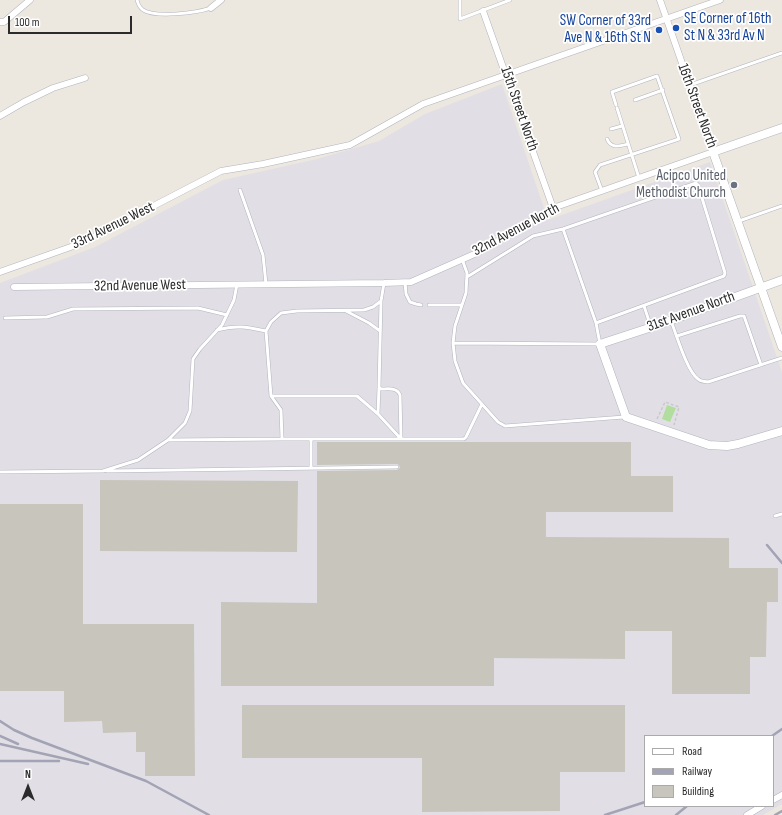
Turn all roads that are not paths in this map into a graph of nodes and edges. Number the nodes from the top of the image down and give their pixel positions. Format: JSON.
{"nodes":[{"id":1,"x":30,"y":0,"type":"edge"},
{"id":2,"x":137,"y":0,"type":"edge"},
{"id":3,"x":221,"y":0,"type":"edge"},
{"id":4,"x":460,"y":0,"type":"edge"},
{"id":5,"x":510,"y":0,"type":"edge"},
{"id":6,"x":660,"y":0,"type":"edge"},
{"id":7,"x":720,"y":0,"type":"edge"},
{"id":8,"x":211,"y":8,"type":"joint"},
{"id":9,"x":483,"y":11,"type":"junction"},
{"id":10,"x":666,"y":19,"type":"junction"},
{"id":11,"x":1,"y":24,"type":"edge"},
{"id":12,"x":782,"y":53,"type":"edge"},
{"id":13,"x":507,"y":75,"type":"junction"},
{"id":14,"x":85,"y":78,"type":"dead end"},
{"id":15,"x":690,"y":85,"type":"junction"},
{"id":16,"x":663,"y":90,"type":"junction"},
{"id":17,"x":635,"y":100,"type":"dead end"},
{"id":18,"x":0,"y":116,"type":"edge"},
{"id":19,"x":622,"y":126,"type":"junction"},
{"id":20,"x":782,"y":128,"type":"edge"},
{"id":21,"x":611,"y":130,"type":"dead end"},
{"id":22,"x":607,"y":140,"type":"dead end"},
{"id":23,"x":628,"y":144,"type":"junction"},
{"id":24,"x":713,"y":152,"type":"junction"},
{"id":25,"x":631,"y":154,"type":"junction"},
{"id":26,"x":639,"y":178,"type":"junction"},
{"id":27,"x":240,"y":190,"type":"dead end"},
{"id":28,"x":602,"y":191,"type":"junction"},
{"id":29,"x":782,"y":206,"type":"edge"},
{"id":30,"x":553,"y":208,"type":"junction"},
{"id":31,"x":737,"y":221,"type":"junction"},
{"id":32,"x":563,"y":229,"type":"junction"},
{"id":33,"x":462,"y":259,"type":"junction"},
{"id":34,"x":0,"y":272,"type":"edge"},
{"id":35,"x":467,"y":277,"type":"junction"},
{"id":36,"x":782,"y":280,"type":"edge"},
{"id":37,"x":405,"y":282,"type":"junction"},
{"id":38,"x":237,"y":284,"type":"junction"},
{"id":39,"x":266,"y":284,"type":"junction"},
{"id":40,"x":384,"y":284,"type":"junction"},
{"id":41,"x":14,"y":287,"type":"dead end"},
{"id":42,"x":760,"y":287,"type":"junction"},
{"id":43,"x":381,"y":301,"type":"junction"},
{"id":44,"x":421,"y":305,"type":"dead end"},
{"id":45,"x":429,"y":305,"type":"dead end"},
{"id":46,"x":462,"y":305,"type":"junction"},
{"id":47,"x":644,"y":306,"type":"junction"},
{"id":48,"x":345,"y":310,"type":"junction"},
{"id":49,"x":227,"y":315,"type":"junction"},
{"id":50,"x":5,"y":318,"type":"dead end"},
{"id":51,"x":671,"y":320,"type":"junction"},
{"id":52,"x":596,"y":324,"type":"junction"},
{"id":53,"x":651,"y":327,"type":"junction"},
{"id":54,"x":218,"y":330,"type":"junction"},
{"id":55,"x":266,"y":331,"type":"junction"},
{"id":56,"x":380,"y":331,"type":"junction"},
{"id":57,"x":677,"y":336,"type":"junction"},
{"id":58,"x":453,"y":343,"type":"junction"},
{"id":59,"x":600,"y":344,"type":"junction"},
{"id":60,"x":782,"y":347,"type":"edge"},
{"id":61,"x":782,"y":358,"type":"edge"},
{"id":62,"x":761,"y":365,"type":"junction"},
{"id":63,"x":379,"y":387,"type":"junction"},
{"id":64,"x":271,"y":396,"type":"junction"},
{"id":65,"x":482,"y":404,"type":"junction"},
{"id":66,"x":378,"y":414,"type":"junction"},
{"id":67,"x":626,"y":417,"type":"junction"},
{"id":68,"x":782,"y":431,"type":"edge"},
{"id":69,"x":282,"y":439,"type":"junction"},
{"id":70,"x":311,"y":439,"type":"junction"},
{"id":71,"x":402,"y":439,"type":"junction"},
{"id":72,"x":168,"y":440,"type":"junction"},
{"id":73,"x":397,"y":467,"type":"dead end"},
{"id":74,"x":310,"y":468,"type":"junction"},
{"id":75,"x":103,"y":471,"type":"junction"},
{"id":76,"x":0,"y":472,"type":"edge"},
{"id":77,"x":782,"y":514,"type":"edge"},
{"id":78,"x":775,"y":516,"type":"dead end"},
{"id":79,"x":760,"y":807,"type":"edge"},
{"id":80,"x":746,"y":815,"type":"edge"}],
"edges":[{"from":1,"to":11,"type":"street"},
{"from":2,"to":8,"type":"lane"},
{"from":3,"to":8,"type":"street"},
{"from":4,"to":9,"type":"lane"},
{"from":5,"to":9,"type":"lane"},
{"from":6,"to":10,"type":"street","name":"16th Street North"},
{"from":7,"to":10,"type":"street","name":"33rd Avenue West"},
{"from":9,"to":13,"type":"street","name":"15th Street North"},
{"from":10,"to":13,"type":"street","name":"33rd Avenue West"},
{"from":10,"to":15,"type":"street","name":"16th Street North"},
{"from":12,"to":15,"type":"lane"},
{"from":13,"to":30,"type":"street","name":"15th Street North"},
{"from":13,"to":34,"type":"street","name":"33rd Avenue West"},
{"from":14,"to":18,"type":"street"},
{"from":15,"to":24,"type":"street","name":"16th Street North"},
{"from":16,"to":17,"type":"lane"},
{"from":16,"to":19,"type":"lane"},
{"from":16,"to":25,"type":"lane"},
{"from":19,"to":21,"type":"lane"},
{"from":19,"to":23,"type":"lane"},
{"from":20,"to":24,"type":"street","name":"32nd Avenue North"},
{"from":22,"to":23,"type":"lane"},
{"from":23,"to":25,"type":"lane"},
{"from":24,"to":26,"type":"street","name":"32nd Avenue North"},
{"from":24,"to":31,"type":"street","name":"16th Street North"},
{"from":25,"to":26,"type":"lane"},
{"from":25,"to":28,"type":"lane"},
{"from":26,"to":28,"type":"street","name":"32nd Avenue North"},
{"from":27,"to":39,"type":"lane"},
{"from":28,"to":30,"type":"street","name":"32nd Avenue North"},
{"from":29,"to":31,"type":"lane"},
{"from":30,"to":33,"type":"street","name":"32nd Avenue North"},
{"from":31,"to":42,"type":"street","name":"16th Street North"},
{"from":32,"to":35,"type":"lane"},
{"from":32,"to":47,"type":"lane"},
{"from":32,"to":52,"type":"lane"},
{"from":33,"to":35,"type":"lane"},
{"from":33,"to":37,"type":"street","name":"32nd Avenue North"},
{"from":35,"to":46,"type":"lane"},
{"from":36,"to":42,"type":"street","name":"31st Avenue North"},
{"from":37,"to":40,"type":"street","name":"32nd Avenue North"},
{"from":37,"to":44,"type":"lane"},
{"from":38,"to":39,"type":"street","name":"32nd Avenue West"},
{"from":38,"to":41,"type":"street","name":"32nd Avenue West"},
{"from":38,"to":49,"type":"lane"},
{"from":39,"to":40,"type":"street","name":"32nd Avenue North"},
{"from":40,"to":43,"type":"lane"},
{"from":42,"to":51,"type":"street","name":"31st Avenue North"},
{"from":42,"to":60,"type":"street","name":"16th Street North"},
{"from":43,"to":48,"type":"lane"},
{"from":43,"to":56,"type":"lane"},
{"from":45,"to":46,"type":"lane"},
{"from":46,"to":58,"type":"lane"},
{"from":47,"to":52,"type":"lane"},
{"from":47,"to":53,"type":"lane"},
{"from":48,"to":55,"type":"lane"},
{"from":48,"to":56,"type":"lane"},
{"from":49,"to":50,"type":"lane"},
{"from":49,"to":54,"type":"lane"},
{"from":51,"to":53,"type":"street","name":"31st Avenue North"},
{"from":51,"to":57,"type":"lane"},
{"from":52,"to":59,"type":"lane"},
{"from":53,"to":59,"type":"street","name":"31st Avenue North"},
{"from":54,"to":55,"type":"lane"},
{"from":54,"to":72,"type":"lane"},
{"from":55,"to":64,"type":"lane"},
{"from":56,"to":63,"type":"lane"},
{"from":57,"to":62,"type":"lane"},
{"from":57,"to":62,"type":"lane"},
{"from":58,"to":59,"type":"lane"},
{"from":58,"to":65,"type":"lane"},
{"from":59,"to":67,"type":"street"},
{"from":61,"to":62,"type":"lane"},
{"from":63,"to":66,"type":"lane"},
{"from":63,"to":71,"type":"lane"},
{"from":64,"to":66,"type":"lane"},
{"from":64,"to":69,"type":"lane"},
{"from":65,"to":67,"type":"lane"},
{"from":65,"to":71,"type":"lane"},
{"from":66,"to":71,"type":"lane"},
{"from":67,"to":68,"type":"street"},
{"from":69,"to":70,"type":"lane"},
{"from":69,"to":72,"type":"lane"},
{"from":70,"to":71,"type":"lane"},
{"from":70,"to":74,"type":"lane"},
{"from":72,"to":75,"type":"lane"},
{"from":73,"to":74,"type":"lane"},
{"from":74,"to":75,"type":"lane"},
{"from":75,"to":76,"type":"lane"},
{"from":77,"to":78,"type":"lane"},
{"from":79,"to":80,"type":"street"}]}
